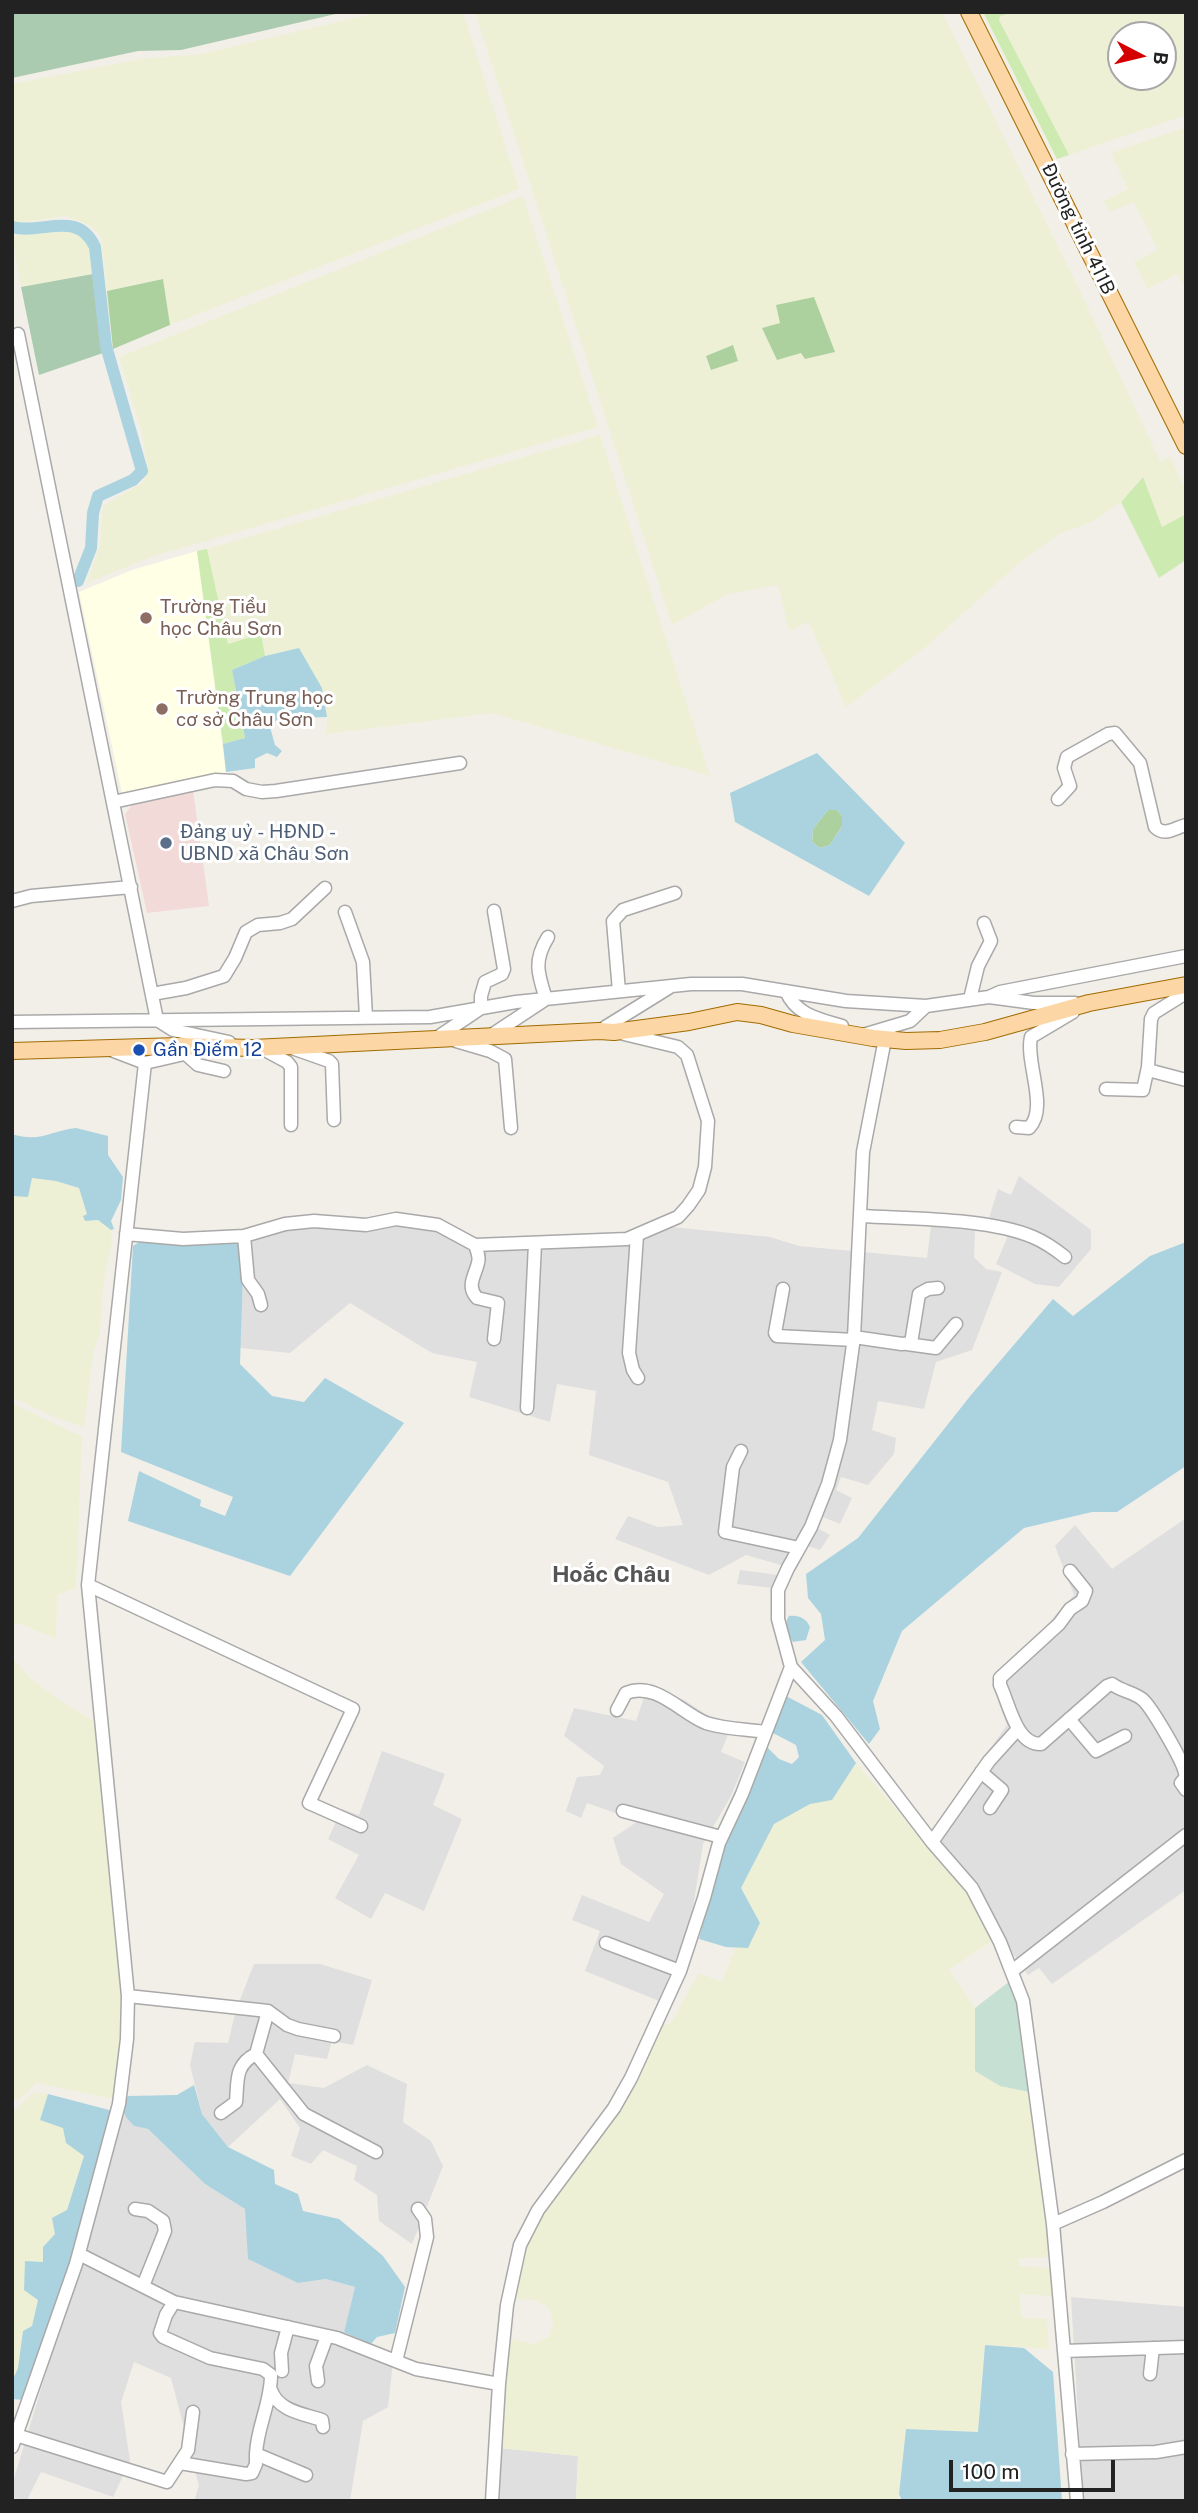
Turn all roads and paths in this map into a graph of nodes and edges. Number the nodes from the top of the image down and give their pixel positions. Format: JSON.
{"nodes":[{"id":1,"x":969,"y":12,"type":"edge"},
{"id":2,"x":18,"y":334,"type":"dead end"},
{"id":3,"x":1186,"y":446,"type":"edge"},
{"id":4,"x":460,"y":763,"type":"dead end"},
{"id":5,"x":1058,"y":799,"type":"dead end"},
{"id":6,"x":113,"y":802,"type":"junction"},
{"id":7,"x":1186,"y":825,"type":"edge"},
{"id":8,"x":131,"y":887,"type":"junction"},
{"id":9,"x":326,"y":888,"type":"dead end"},
{"id":10,"x":675,"y":893,"type":"dead end"},
{"id":11,"x":12,"y":901,"type":"edge"},
{"id":12,"x":494,"y":911,"type":"dead end"},
{"id":13,"x":345,"y":912,"type":"dead end"},
{"id":14,"x":984,"y":923,"type":"dead end"},
{"id":15,"x":548,"y":937,"type":"dead end"},
{"id":16,"x":1186,"y":956,"type":"edge"},
{"id":17,"x":673,"y":985,"type":"junction"},
{"id":18,"x":1186,"y":985,"type":"edge"},
{"id":19,"x":619,"y":991,"type":"junction"},
{"id":20,"x":786,"y":991,"type":"junction"},
{"id":21,"x":1186,"y":993,"type":"edge"},
{"id":22,"x":152,"y":994,"type":"junction"},
{"id":23,"x":989,"y":997,"type":"junction"},
{"id":24,"x":546,"y":999,"type":"junction"},
{"id":25,"x":970,"y":999,"type":"junction"},
{"id":26,"x":1089,"y":1003,"type":"junction"},
{"id":27,"x":926,"y":1006,"type":"junction"},
{"id":28,"x":481,"y":1008,"type":"junction"},
{"id":29,"x":366,"y":1017,"type":"junction"},
{"id":30,"x":157,"y":1020,"type":"junction"},
{"id":31,"x":12,"y":1023,"type":"edge"},
{"id":32,"x":606,"y":1031,"type":"junction"},
{"id":33,"x":857,"y":1034,"type":"junction"},
{"id":34,"x":490,"y":1037,"type":"junction"},
{"id":35,"x":440,"y":1039,"type":"junction"},
{"id":36,"x":885,"y":1039,"type":"junction"},
{"id":37,"x":289,"y":1046,"type":"junction"},
{"id":38,"x":104,"y":1047,"type":"junction"},
{"id":39,"x":257,"y":1048,"type":"junction"},
{"id":40,"x":181,"y":1050,"type":"junction"},
{"id":41,"x":12,"y":1051,"type":"edge"},
{"id":42,"x":145,"y":1063,"type":"junction"},
{"id":43,"x":1148,"y":1070,"type":"junction"},
{"id":44,"x":224,"y":1071,"type":"dead end"},
{"id":45,"x":1186,"y":1080,"type":"edge"},
{"id":46,"x":1106,"y":1089,"type":"dead end"},
{"id":47,"x":334,"y":1120,"type":"dead end"},
{"id":48,"x":291,"y":1125,"type":"dead end"},
{"id":49,"x":1016,"y":1127,"type":"dead end"},
{"id":50,"x":511,"y":1128,"type":"dead end"},
{"id":51,"x":862,"y":1216,"type":"junction"},
{"id":52,"x":126,"y":1234,"type":"junction"},
{"id":53,"x":637,"y":1235,"type":"junction"},
{"id":54,"x":244,"y":1236,"type":"junction"},
{"id":55,"x":535,"y":1244,"type":"junction"},
{"id":56,"x":475,"y":1245,"type":"junction"},
{"id":57,"x":1065,"y":1257,"type":"dead end"},
{"id":58,"x":939,"y":1288,"type":"dead end"},
{"id":59,"x":783,"y":1289,"type":"dead end"},
{"id":60,"x":261,"y":1305,"type":"dead end"},
{"id":61,"x":956,"y":1324,"type":"dead end"},
{"id":62,"x":854,"y":1338,"type":"junction"},
{"id":63,"x":494,"y":1339,"type":"dead end"},
{"id":64,"x":907,"y":1344,"type":"junction"},
{"id":65,"x":638,"y":1378,"type":"dead end"},
{"id":66,"x":527,"y":1408,"type":"dead end"},
{"id":67,"x":741,"y":1451,"type":"dead end"},
{"id":68,"x":799,"y":1548,"type":"junction"},
{"id":69,"x":1070,"y":1571,"type":"dead end"},
{"id":70,"x":88,"y":1586,"type":"junction"},
{"id":71,"x":791,"y":1667,"type":"junction"},
{"id":72,"x":617,"y":1710,"type":"dead end"},
{"id":73,"x":1069,"y":1720,"type":"junction"},
{"id":74,"x":1018,"y":1729,"type":"junction"},
{"id":75,"x":765,"y":1732,"type":"junction"},
{"id":76,"x":1125,"y":1736,"type":"dead end"},
{"id":77,"x":981,"y":1772,"type":"junction"},
{"id":78,"x":1186,"y":1790,"type":"edge"},
{"id":79,"x":990,"y":1808,"type":"dead end"},
{"id":80,"x":623,"y":1811,"type":"dead end"},
{"id":81,"x":362,"y":1826,"type":"dead end"},
{"id":82,"x":1186,"y":1835,"type":"edge"},
{"id":83,"x":721,"y":1837,"type":"junction"},
{"id":84,"x":932,"y":1842,"type":"junction"},
{"id":85,"x":606,"y":1943,"type":"dead end"},
{"id":86,"x":680,"y":1971,"type":"junction"},
{"id":87,"x":1012,"y":1971,"type":"junction"},
{"id":88,"x":128,"y":1996,"type":"junction"},
{"id":89,"x":268,"y":2011,"type":"junction"},
{"id":90,"x":334,"y":2036,"type":"dead end"},
{"id":91,"x":256,"y":2054,"type":"junction"},
{"id":92,"x":221,"y":2113,"type":"dead end"},
{"id":93,"x":376,"y":2152,"type":"dead end"},
{"id":94,"x":1186,"y":2160,"type":"edge"},
{"id":95,"x":135,"y":2209,"type":"dead end"},
{"id":96,"x":418,"y":2209,"type":"dead end"},
{"id":97,"x":1053,"y":2224,"type":"junction"},
{"id":98,"x":79,"y":2254,"type":"junction"},
{"id":99,"x":143,"y":2286,"type":"junction"},
{"id":100,"x":174,"y":2302,"type":"junction"},
{"id":101,"x":288,"y":2327,"type":"junction"},
{"id":102,"x":327,"y":2336,"type":"junction"},
{"id":103,"x":1186,"y":2347,"type":"edge"},
{"id":104,"x":1153,"y":2348,"type":"junction"},
{"id":105,"x":1064,"y":2351,"type":"junction"},
{"id":106,"x":396,"y":2361,"type":"junction"},
{"id":107,"x":282,"y":2371,"type":"dead end"},
{"id":108,"x":1150,"y":2374,"type":"dead end"},
{"id":109,"x":318,"y":2381,"type":"dead end"},
{"id":110,"x":499,"y":2385,"type":"junction"},
{"id":111,"x":271,"y":2390,"type":"junction"},
{"id":112,"x":193,"y":2412,"type":"dead end"},
{"id":113,"x":323,"y":2427,"type":"dead end"},
{"id":114,"x":14,"y":2441,"type":"edge"},
{"id":115,"x":1186,"y":2447,"type":"edge"},
{"id":116,"x":256,"y":2454,"type":"junction"},
{"id":117,"x":1072,"y":2454,"type":"junction"},
{"id":118,"x":180,"y":2463,"type":"junction"},
{"id":119,"x":306,"y":2475,"type":"dead end"},
{"id":120,"x":492,"y":2501,"type":"edge"},
{"id":121,"x":1077,"y":2501,"type":"edge"}],
"edges":[{"from":1,"to":3,"type":"main road","name":"Đường tỉnh 411B"},
{"from":2,"to":6,"type":"street"},
{"from":4,"to":6,"type":"street"},
{"from":5,"to":7,"type":"street"},
{"from":6,"to":8,"type":"street"},
{"from":8,"to":11,"type":"street"},
{"from":8,"to":22,"type":"street"},
{"from":9,"to":22,"type":"street"},
{"from":10,"to":19,"type":"street"},
{"from":12,"to":28,"type":"street"},
{"from":13,"to":29,"type":"street"},
{"from":14,"to":25,"type":"street"},
{"from":15,"to":24,"type":"street"},
{"from":16,"to":23,"type":"street"},
{"from":17,"to":19,"type":"street"},
{"from":17,"to":20,"type":"street"},
{"from":17,"to":32,"type":"street"},
{"from":18,"to":26,"type":"main road"},
{"from":19,"to":24,"type":"street"},
{"from":20,"to":27,"type":"street"},
{"from":20,"to":33,"type":"street"},
{"from":21,"to":43,"type":"street"},
{"from":22,"to":30,"type":"street"},
{"from":23,"to":25,"type":"street"},
{"from":23,"to":26,"type":"street"},
{"from":24,"to":28,"type":"street"},
{"from":24,"to":34,"type":"street"},
{"from":25,"to":27,"type":"street"},
{"from":26,"to":36,"type":"main road"},
{"from":26,"to":49,"type":"street"},
{"from":27,"to":33,"type":"street"},
{"from":28,"to":29,"type":"street"},
{"from":28,"to":35,"type":"street"},
{"from":29,"to":30,"type":"street"},
{"from":30,"to":31,"type":"street"},
{"from":30,"to":39,"type":"street"},
{"from":32,"to":33,"type":"main road"},
{"from":32,"to":34,"type":"main road"},
{"from":32,"to":53,"type":"street"},
{"from":33,"to":36,"type":"main road"},
{"from":34,"to":35,"type":"main road"},
{"from":35,"to":37,"type":"main road"},
{"from":35,"to":50,"type":"street"},
{"from":36,"to":51,"type":"street"},
{"from":37,"to":39,"type":"main road"},
{"from":37,"to":47,"type":"street"},
{"from":38,"to":40,"type":"main road"},
{"from":38,"to":41,"type":"main road"},
{"from":38,"to":42,"type":"street"},
{"from":39,"to":40,"type":"main road"},
{"from":39,"to":48,"type":"street"},
{"from":40,"to":42,"type":"street"},
{"from":40,"to":44,"type":"street"},
{"from":42,"to":52,"type":"street"},
{"from":43,"to":45,"type":"street"},
{"from":43,"to":46,"type":"street"},
{"from":51,"to":57,"type":"street"},
{"from":51,"to":62,"type":"street"},
{"from":52,"to":54,"type":"street"},
{"from":52,"to":70,"type":"street"},
{"from":53,"to":55,"type":"street"},
{"from":53,"to":65,"type":"street"},
{"from":54,"to":56,"type":"street"},
{"from":54,"to":60,"type":"street"},
{"from":55,"to":56,"type":"street"},
{"from":55,"to":66,"type":"street"},
{"from":56,"to":63,"type":"street"},
{"from":58,"to":64,"type":"street"},
{"from":59,"to":62,"type":"street"},
{"from":61,"to":64,"type":"street"},
{"from":62,"to":64,"type":"street"},
{"from":62,"to":68,"type":"street"},
{"from":67,"to":68,"type":"street"},
{"from":68,"to":71,"type":"street"},
{"from":69,"to":74,"type":"street"},
{"from":70,"to":81,"type":"street"},
{"from":70,"to":88,"type":"street"},
{"from":71,"to":75,"type":"street"},
{"from":71,"to":84,"type":"street"},
{"from":72,"to":75,"type":"street"},
{"from":73,"to":74,"type":"street"},
{"from":73,"to":76,"type":"street"},
{"from":73,"to":78,"type":"street"},
{"from":74,"to":77,"type":"street"},
{"from":75,"to":83,"type":"street"},
{"from":77,"to":79,"type":"street"},
{"from":77,"to":84,"type":"street"},
{"from":80,"to":83,"type":"street"},
{"from":82,"to":87,"type":"street"},
{"from":83,"to":86,"type":"street"},
{"from":84,"to":87,"type":"street"},
{"from":85,"to":86,"type":"street"},
{"from":86,"to":110,"type":"street"},
{"from":87,"to":97,"type":"street"},
{"from":88,"to":89,"type":"street"},
{"from":88,"to":98,"type":"street"},
{"from":89,"to":90,"type":"street"},
{"from":89,"to":91,"type":"street"},
{"from":91,"to":92,"type":"street"},
{"from":91,"to":93,"type":"street"},
{"from":94,"to":97,"type":"street"},
{"from":95,"to":99,"type":"street"},
{"from":96,"to":106,"type":"street"},
{"from":97,"to":105,"type":"street"},
{"from":98,"to":99,"type":"street"},
{"from":98,"to":114,"type":"street"},
{"from":99,"to":100,"type":"street"},
{"from":100,"to":101,"type":"street"},
{"from":100,"to":111,"type":"street"},
{"from":101,"to":102,"type":"street"},
{"from":101,"to":107,"type":"street"},
{"from":102,"to":106,"type":"street"},
{"from":102,"to":109,"type":"street"},
{"from":103,"to":104,"type":"street"},
{"from":104,"to":105,"type":"street"},
{"from":104,"to":108,"type":"street"},
{"from":105,"to":117,"type":"street"},
{"from":106,"to":110,"type":"street"},
{"from":110,"to":120,"type":"street"},
{"from":111,"to":113,"type":"street"},
{"from":111,"to":116,"type":"street"},
{"from":112,"to":118,"type":"street"},
{"from":114,"to":118,"type":"street"},
{"from":115,"to":117,"type":"street"},
{"from":116,"to":118,"type":"street"},
{"from":116,"to":119,"type":"street"},
{"from":117,"to":121,"type":"street"}]}
